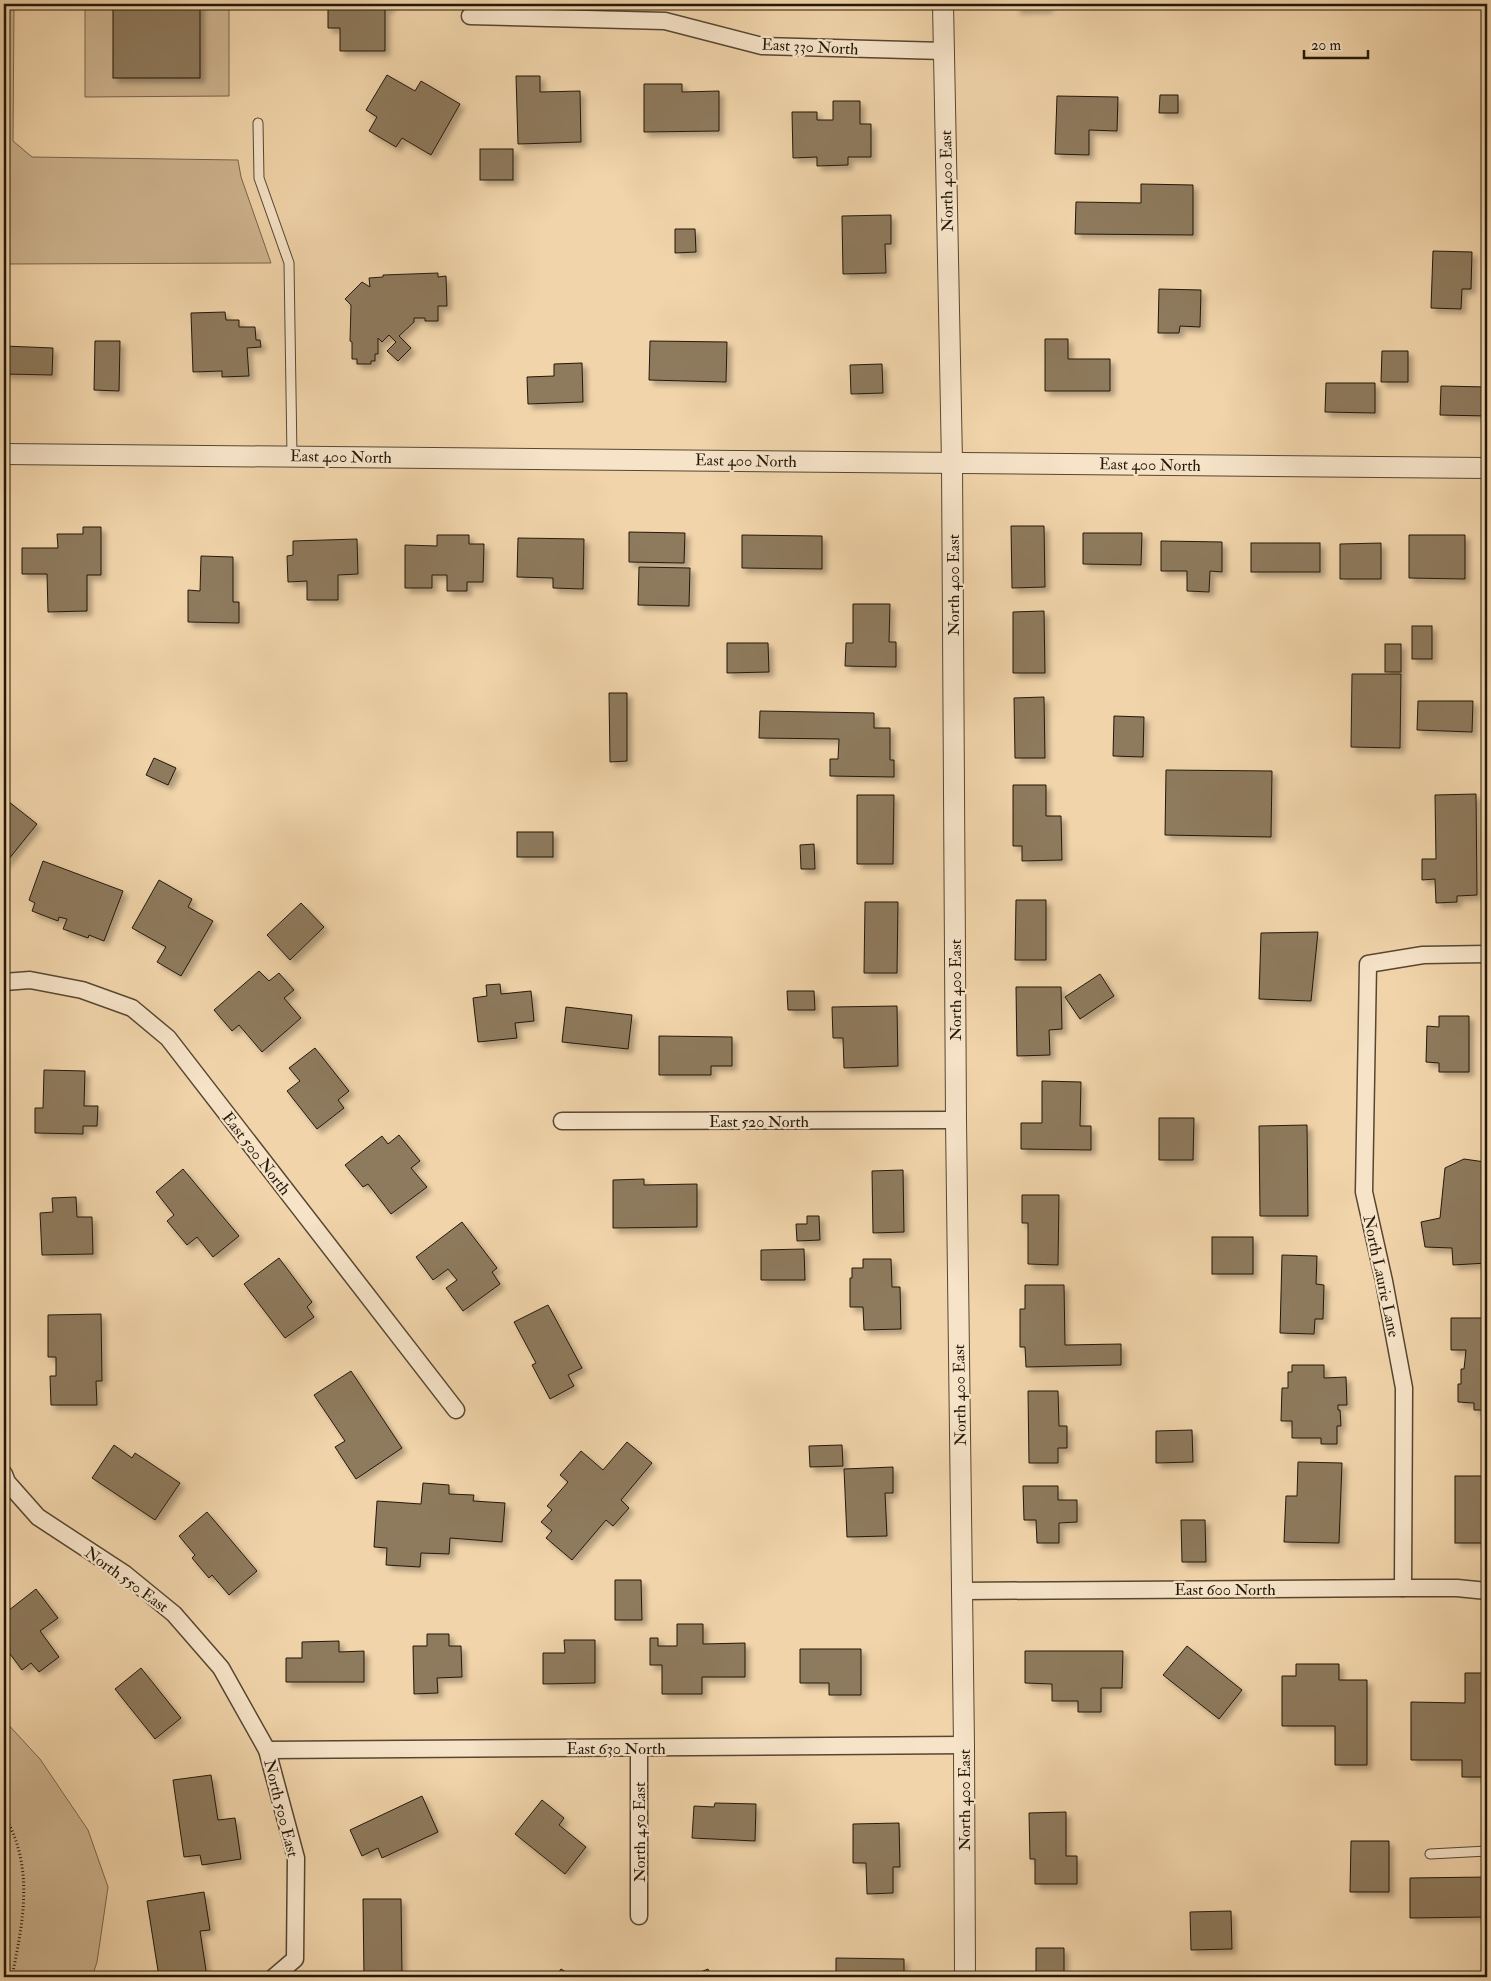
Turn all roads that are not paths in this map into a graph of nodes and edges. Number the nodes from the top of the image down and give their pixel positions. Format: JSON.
{"nodes":[{"id":1,"x":942,"y":4,"type":"edge"},
{"id":2,"x":470,"y":16,"type":"dead end"},
{"id":3,"x":943,"y":51,"type":"junction"},
{"id":4,"x":258,"y":123,"type":"dead end"},
{"id":5,"x":4,"y":454,"type":"edge"},
{"id":6,"x":292,"y":456,"type":"junction"},
{"id":7,"x":952,"y":462,"type":"junction"},
{"id":8,"x":1487,"y":468,"type":"edge"},
{"id":9,"x":1487,"y":954,"type":"edge"},
{"id":10,"x":4,"y":982,"type":"edge"},
{"id":11,"x":956,"y":1120,"type":"junction"},
{"id":12,"x":562,"y":1121,"type":"dead end"},
{"id":13,"x":456,"y":1410,"type":"dead end"},
{"id":14,"x":4,"y":1474,"type":"edge"},
{"id":15,"x":1403,"y":1588,"type":"junction"},
{"id":16,"x":1487,"y":1591,"type":"edge"},
{"id":17,"x":962,"y":1592,"type":"junction"},
{"id":18,"x":964,"y":1745,"type":"junction"},
{"id":19,"x":639,"y":1748,"type":"junction"},
{"id":20,"x":267,"y":1750,"type":"junction"},
{"id":21,"x":1487,"y":1851,"type":"edge"},
{"id":22,"x":1430,"y":1854,"type":"dead end"},
{"id":23,"x":639,"y":1916,"type":"dead end"},
{"id":24,"x":274,"y":1977,"type":"edge"},
{"id":25,"x":965,"y":1977,"type":"edge"}],
"edges":[{"from":1,"to":3,"type":"street","name":"North 400 East"},
{"from":2,"to":3,"type":"street","name":"East 330 North"},
{"from":3,"to":7,"type":"street","name":"North 400 East"},
{"from":4,"to":6,"type":"lane"},
{"from":5,"to":6,"type":"street","name":"East 400 North"},
{"from":6,"to":7,"type":"street","name":"East 400 North"},
{"from":7,"to":8,"type":"street","name":"East 400 North"},
{"from":7,"to":11,"type":"street","name":"North 400 East"},
{"from":9,"to":15,"type":"street","name":"North Laurie Lane"},
{"from":10,"to":13,"type":"street","name":"East 500 North"},
{"from":11,"to":12,"type":"street","name":"East 520 North"},
{"from":11,"to":17,"type":"street","name":"North 400 East"},
{"from":14,"to":20,"type":"street","name":"North 550 East"},
{"from":15,"to":16,"type":"street","name":"East 600 North"},
{"from":15,"to":17,"type":"street","name":"East 600 North"},
{"from":17,"to":18,"type":"street","name":"North 400 East"},
{"from":18,"to":19,"type":"street","name":"East 630 North"},
{"from":18,"to":25,"type":"street","name":"North 400 East"},
{"from":19,"to":20,"type":"street","name":"East 630 North"},
{"from":19,"to":23,"type":"street","name":"North 450 East"},
{"from":20,"to":24,"type":"street","name":"North 500 East"},
{"from":21,"to":22,"type":"lane"}]}
